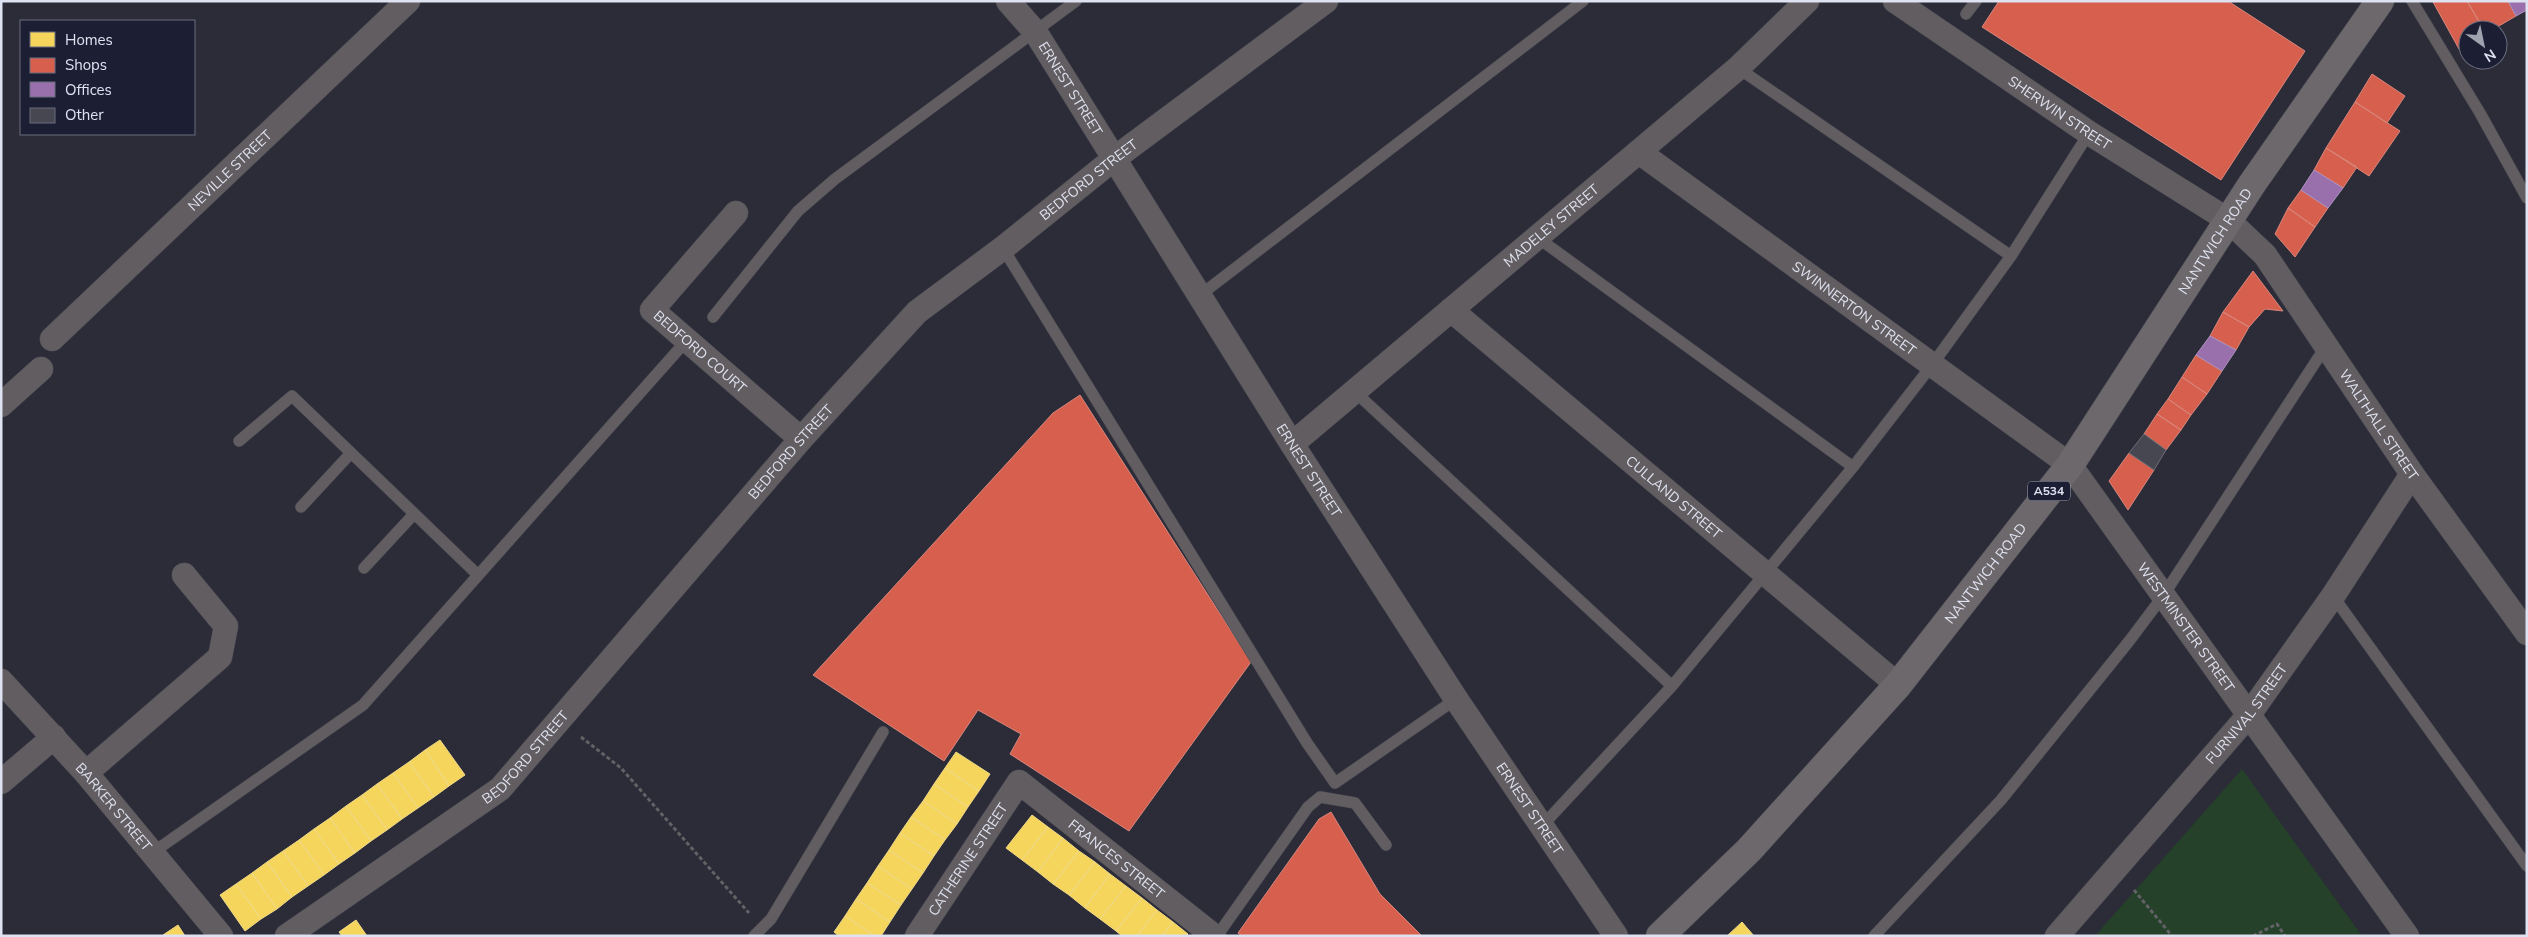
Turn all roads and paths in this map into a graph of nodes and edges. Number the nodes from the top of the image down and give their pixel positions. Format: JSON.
{"nodes":[{"id":1,"x":408,"y":1,"type":"edge"},
{"id":2,"x":1008,"y":1,"type":"edge"},
{"id":3,"x":1076,"y":1,"type":"edge"},
{"id":4,"x":1326,"y":1,"type":"edge"},
{"id":5,"x":1583,"y":1,"type":"edge"},
{"id":6,"x":1807,"y":1,"type":"edge"},
{"id":7,"x":1895,"y":1,"type":"edge"},
{"id":8,"x":1976,"y":1,"type":"edge"},
{"id":9,"x":2380,"y":1,"type":"edge"},
{"id":10,"x":2412,"y":1,"type":"edge"},
{"id":11,"x":1966,"y":14,"type":"dead end"},
{"id":12,"x":1036,"y":33,"type":"junction"},
{"id":13,"x":1738,"y":68,"type":"junction"},
{"id":14,"x":2090,"y":133,"type":"junction"},
{"id":15,"x":1639,"y":152,"type":"junction"},
{"id":16,"x":1115,"y":158,"type":"junction"},
{"id":17,"x":2527,"y":198,"type":"edge"},
{"id":18,"x":736,"y":212,"type":"dead end"},
{"id":19,"x":2228,"y":220,"type":"junction"},
{"id":20,"x":1538,"y":238,"type":"junction"},
{"id":21,"x":1003,"y":248,"type":"junction"},
{"id":22,"x":2011,"y":256,"type":"junction"},
{"id":23,"x":1199,"y":296,"type":"junction"},
{"id":24,"x":1451,"y":310,"type":"junction"},
{"id":25,"x":713,"y":317,"type":"dead end"},
{"id":26,"x":52,"y":339,"type":"dead end"},
{"id":27,"x":686,"y":340,"type":"junction"},
{"id":28,"x":2326,"y":346,"type":"junction"},
{"id":29,"x":1932,"y":365,"type":"junction"},
{"id":30,"x":41,"y":369,"type":"dead end"},
{"id":31,"x":1354,"y":391,"type":"junction"},
{"id":32,"x":1,"y":405,"type":"edge"},
{"id":33,"x":801,"y":439,"type":"junction"},
{"id":34,"x":239,"y":441,"type":"dead end"},
{"id":35,"x":1292,"y":444,"type":"junction"},
{"id":36,"x":351,"y":453,"type":"junction"},
{"id":37,"x":2070,"y":465,"type":"junction"},
{"id":38,"x":1853,"y":466,"type":"junction"},
{"id":39,"x":2412,"y":474,"type":"junction"},
{"id":40,"x":301,"y":508,"type":"dead end"},
{"id":41,"x":414,"y":514,"type":"junction"},
{"id":42,"x":364,"y":568,"type":"dead end"},
{"id":43,"x":1764,"y":573,"type":"junction"},
{"id":44,"x":184,"y":575,"type":"dead end"},
{"id":45,"x":478,"y":575,"type":"junction"},
{"id":46,"x":2163,"y":596,"type":"junction"},
{"id":47,"x":2333,"y":596,"type":"junction"},
{"id":48,"x":2527,"y":633,"type":"edge"},
{"id":49,"x":1,"y":681,"type":"edge"},
{"id":50,"x":1898,"y":685,"type":"junction"},
{"id":51,"x":1672,"y":686,"type":"junction"},
{"id":52,"x":1456,"y":699,"type":"junction"},
{"id":53,"x":2248,"y":716,"type":"junction"},
{"id":54,"x":558,"y":719,"type":"junction"},
{"id":55,"x":883,"y":732,"type":"dead end"},
{"id":56,"x":54,"y":737,"type":"junction"},
{"id":57,"x":86,"y":773,"type":"junction"},
{"id":58,"x":1,"y":782,"type":"edge"},
{"id":59,"x":1019,"y":782,"type":"joint"},
{"id":60,"x":1542,"y":826,"type":"junction"},
{"id":61,"x":1386,"y":845,"type":"dead end"},
{"id":62,"x":152,"y":853,"type":"junction"},
{"id":63,"x":2527,"y":866,"type":"edge"},
{"id":64,"x":2116,"y":867,"type":"junction"},
{"id":65,"x":763,"y":933,"type":"edge"},
{"id":66,"x":220,"y":936,"type":"edge"},
{"id":67,"x":287,"y":936,"type":"edge"},
{"id":68,"x":917,"y":936,"type":"edge"},
{"id":69,"x":1216,"y":936,"type":"edge"},
{"id":70,"x":1616,"y":936,"type":"edge"},
{"id":71,"x":1660,"y":936,"type":"edge"},
{"id":72,"x":1874,"y":936,"type":"edge"},
{"id":73,"x":2057,"y":936,"type":"edge"},
{"id":74,"x":2172,"y":936,"type":"edge"},
{"id":75,"x":2253,"y":936,"type":"edge"},
{"id":76,"x":2285,"y":936,"type":"edge"},
{"id":77,"x":2407,"y":936,"type":"edge"}],
"edges":[{"from":1,"to":26,"type":"street","name":"NEVILLE STREET"},
{"from":2,"to":12,"type":"street","name":"ERNEST STREET"},
{"from":3,"to":12,"type":"lane"},
{"from":4,"to":16,"type":"street","name":"BEDFORD STREET"},
{"from":5,"to":23,"type":"lane"},
{"from":6,"to":13,"type":"street","name":"MADELEY STREET"},
{"from":7,"to":14,"type":"street","name":"SHERWIN STREET"},
{"from":8,"to":11,"type":"lane"},
{"from":9,"to":19,"type":"main road","name":"NANTWICH ROAD","number":"A534"},
{"from":10,"to":17,"type":"lane"},
{"from":12,"to":16,"type":"street","name":"ERNEST STREET"},
{"from":12,"to":25,"type":"lane"},
{"from":13,"to":15,"type":"street","name":"MADELEY STREET"},
{"from":13,"to":22,"type":"lane"},
{"from":14,"to":19,"type":"street","name":"SHERWIN STREET"},
{"from":14,"to":22,"type":"lane"},
{"from":15,"to":20,"type":"street","name":"MADELEY STREET"},
{"from":15,"to":29,"type":"street","name":"SWINNERTON STREET"},
{"from":16,"to":21,"type":"street","name":"BEDFORD STREET"},
{"from":16,"to":23,"type":"street","name":"ERNEST STREET"},
{"from":18,"to":27,"type":"street","name":"BEDFORD COURT"},
{"from":19,"to":28,"type":"street","name":"WALTHALL STREET"},
{"from":19,"to":37,"type":"main road","name":"NANTWICH ROAD","number":"A534"},
{"from":20,"to":24,"type":"street","name":"MADELEY STREET"},
{"from":20,"to":38,"type":"lane"},
{"from":21,"to":33,"type":"street","name":"BEDFORD STREET"},
{"from":21,"to":52,"type":"lane"},
{"from":22,"to":29,"type":"lane"},
{"from":23,"to":35,"type":"street","name":"ERNEST STREET"},
{"from":24,"to":31,"type":"street","name":"MADELEY STREET"},
{"from":24,"to":43,"type":"street","name":"CULLAND STREET"},
{"from":27,"to":33,"type":"street","name":"BEDFORD COURT"},
{"from":27,"to":45,"type":"lane"},
{"from":28,"to":39,"type":"street","name":"WALTHALL STREET"},
{"from":28,"to":46,"type":"lane"},
{"from":29,"to":37,"type":"street","name":"SWINNERTON STREET"},
{"from":29,"to":38,"type":"lane"},
{"from":30,"to":32,"type":"street"},
{"from":31,"to":35,"type":"street","name":"MADELEY STREET"},
{"from":31,"to":51,"type":"lane"},
{"from":33,"to":54,"type":"street","name":"BEDFORD STREET"},
{"from":34,"to":36,"type":"lane"},
{"from":35,"to":52,"type":"street","name":"ERNEST STREET"},
{"from":36,"to":40,"type":"lane"},
{"from":36,"to":41,"type":"lane"},
{"from":37,"to":46,"type":"street","name":"WESTMINSTER STREET"},
{"from":37,"to":50,"type":"main road","name":"NANTWICH ROAD","number":"A534"},
{"from":38,"to":43,"type":"lane"},
{"from":39,"to":47,"type":"street","name":"FURNIVAL STREET"},
{"from":39,"to":48,"type":"street","name":"WALTHALL STREET"},
{"from":41,"to":42,"type":"lane"},
{"from":41,"to":45,"type":"lane"},
{"from":43,"to":50,"type":"street","name":"CULLAND STREET"},
{"from":43,"to":51,"type":"lane"},
{"from":44,"to":57,"type":"street"},
{"from":45,"to":62,"type":"lane"},
{"from":46,"to":53,"type":"street","name":"WESTMINSTER STREET"},
{"from":46,"to":72,"type":"lane"},
{"from":47,"to":53,"type":"street","name":"FURNIVAL STREET"},
{"from":47,"to":63,"type":"lane"},
{"from":49,"to":56,"type":"street","name":"BARKER STREET"},
{"from":50,"to":71,"type":"main road","name":"NANTWICH ROAD","number":"A534"},
{"from":51,"to":60,"type":"lane"},
{"from":52,"to":60,"type":"street","name":"ERNEST STREET"},
{"from":53,"to":64,"type":"street","name":"FURNIVAL STREET"},
{"from":53,"to":77,"type":"street","name":"WESTMINSTER STREET"},
{"from":54,"to":65,"type":"path"},
{"from":54,"to":67,"type":"street","name":"BEDFORD STREET"},
{"from":55,"to":65,"type":"lane"},
{"from":56,"to":57,"type":"street","name":"BARKER STREET"},
{"from":56,"to":58,"type":"street"},
{"from":57,"to":62,"type":"street","name":"BARKER STREET"},
{"from":59,"to":68,"type":"street","name":"CATHERINE STREET"},
{"from":59,"to":69,"type":"street","name":"FRANCES STREET"},
{"from":60,"to":70,"type":"street","name":"ERNEST STREET"},
{"from":61,"to":69,"type":"lane"},
{"from":62,"to":66,"type":"street","name":"BARKER STREET"},
{"from":64,"to":73,"type":"street","name":"FURNIVAL STREET"},
{"from":64,"to":74,"type":"path"},
{"from":75,"to":76,"type":"path"}]}
